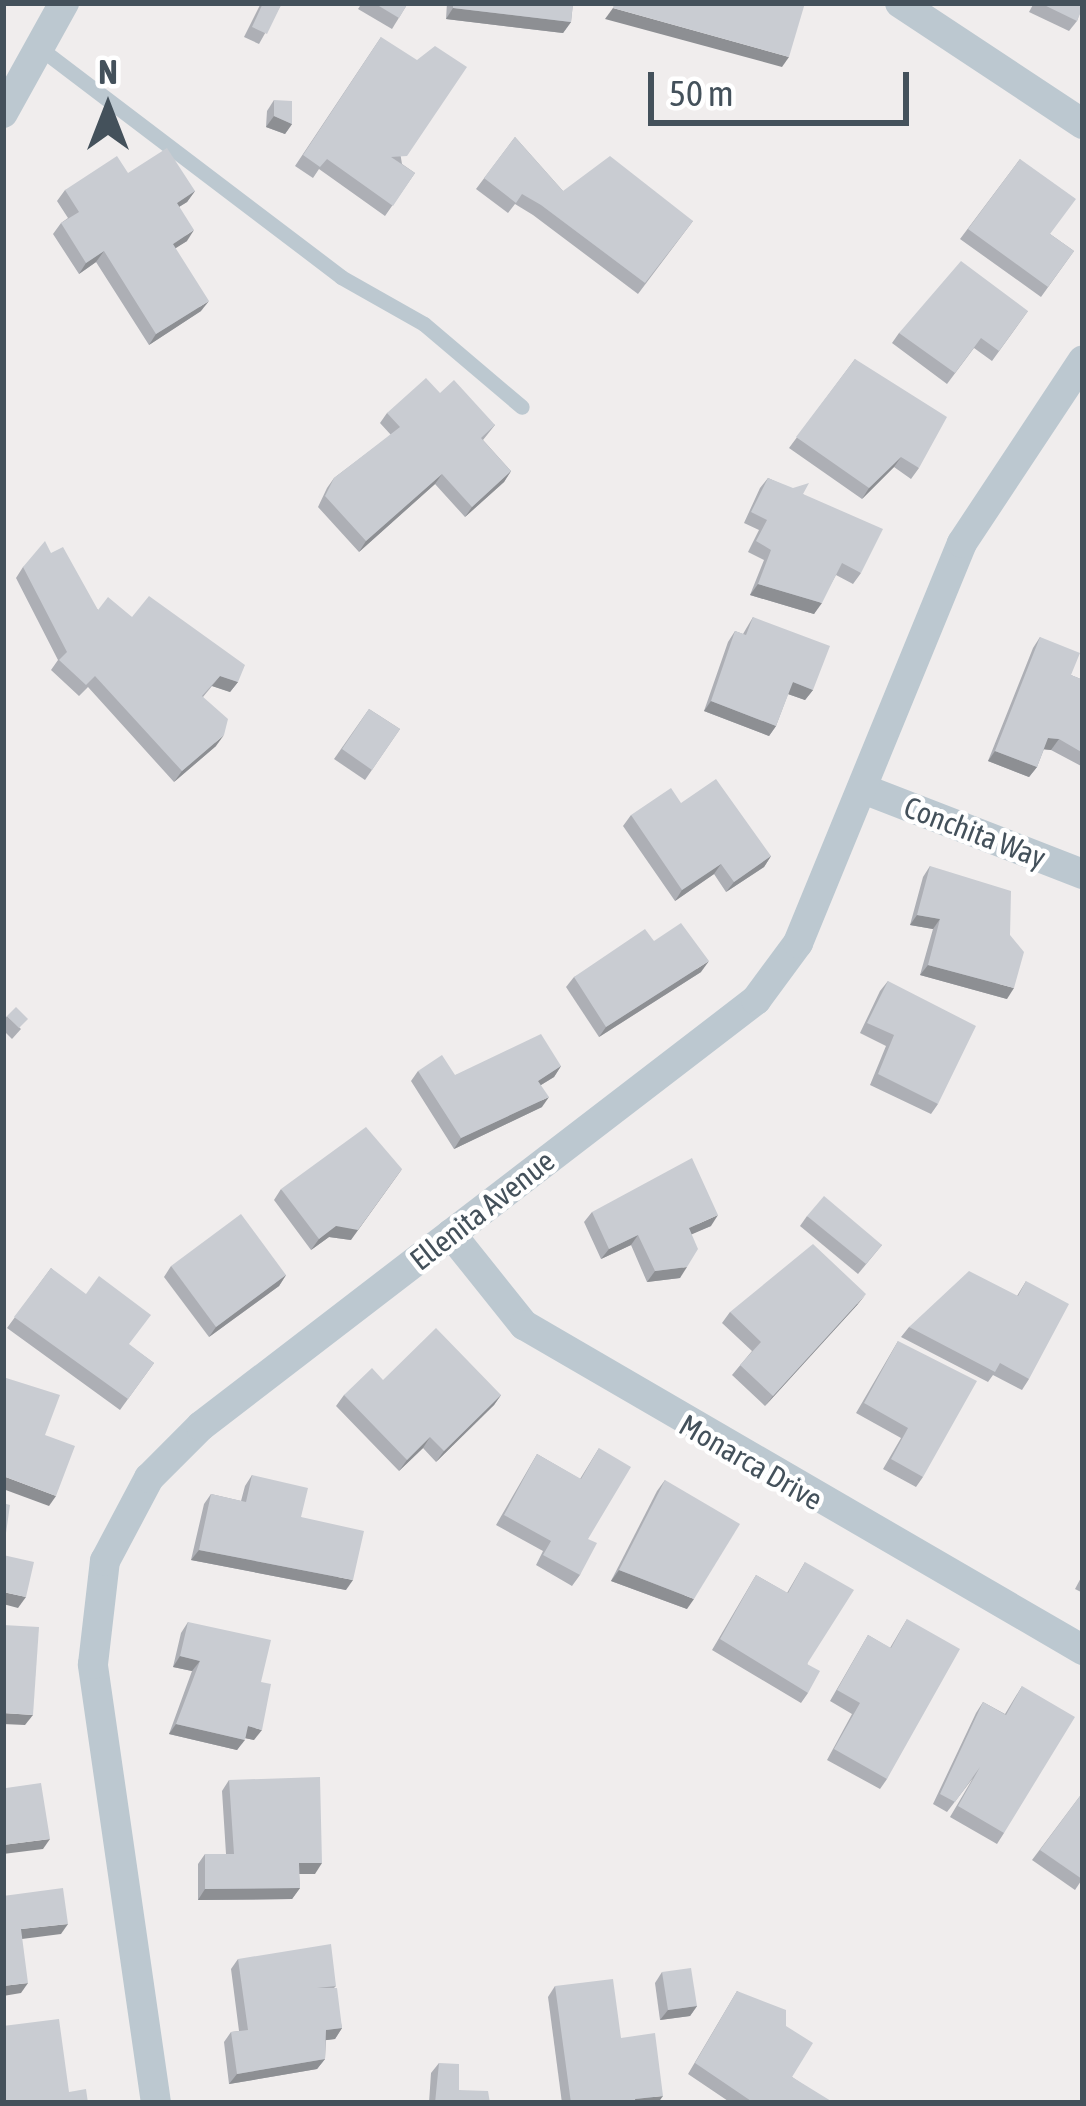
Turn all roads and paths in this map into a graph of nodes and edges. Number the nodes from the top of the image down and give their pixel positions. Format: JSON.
{"nodes":[{"id":1,"x":64,"y":3,"type":"edge"},
{"id":2,"x":900,"y":3,"type":"edge"},
{"id":3,"x":41,"y":49,"type":"junction"},
{"id":4,"x":3,"y":112,"type":"edge"},
{"id":5,"x":1083,"y":124,"type":"edge"},
{"id":6,"x":1083,"y":360,"type":"edge"},
{"id":7,"x":522,"y":407,"type":"dead end"},
{"id":8,"x":866,"y":790,"type":"junction"},
{"id":9,"x":1083,"y":874,"type":"edge"},
{"id":10,"x":452,"y":1234,"type":"junction"},
{"id":11,"x":1083,"y":1650,"type":"edge"},
{"id":12,"x":156,"y":2103,"type":"edge"}],
"edges":[{"from":1,"to":3,"type":"street"},
{"from":2,"to":5,"type":"street"},
{"from":3,"to":4,"type":"street"},
{"from":3,"to":7,"type":"lane"},
{"from":6,"to":8,"type":"street","name":"Ellenita Avenue"},
{"from":8,"to":9,"type":"street","name":"Conchita Way"},
{"from":8,"to":10,"type":"street","name":"Ellenita Avenue"},
{"from":10,"to":11,"type":"street","name":"Monarca Drive"},
{"from":10,"to":12,"type":"street","name":"Ellenita Avenue"}]}
